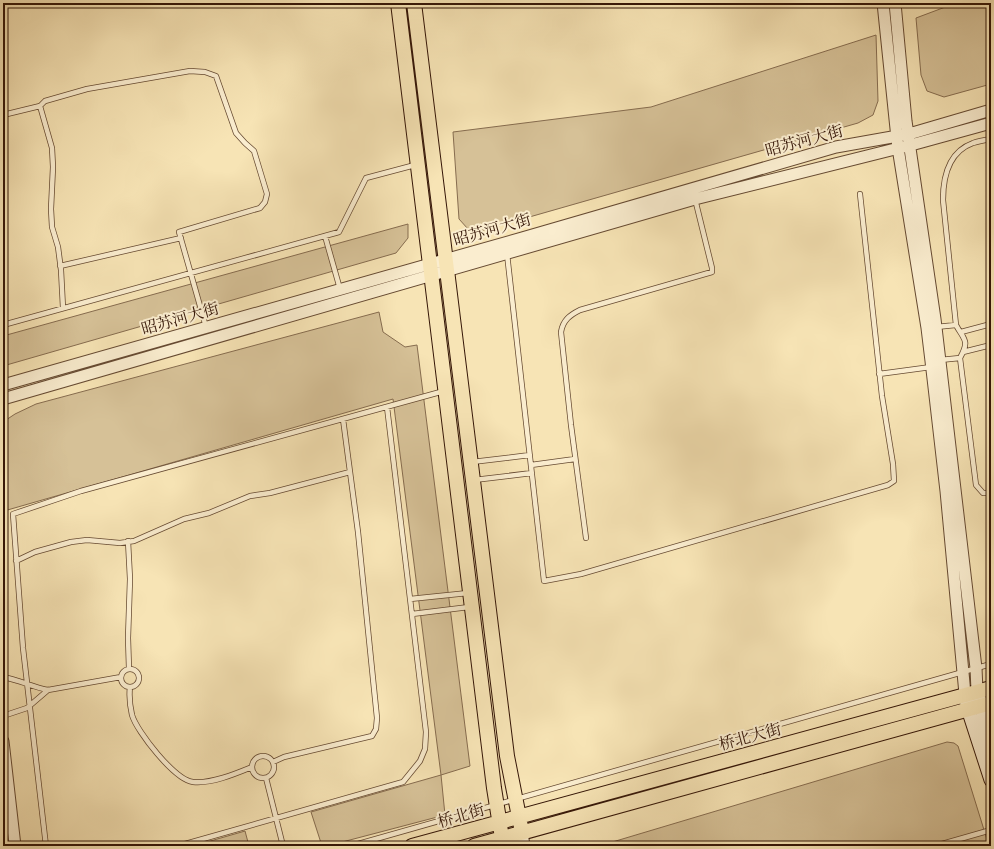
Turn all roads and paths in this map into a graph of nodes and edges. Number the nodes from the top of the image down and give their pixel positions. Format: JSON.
{"nodes":[{"id":1,"x":398,"y":3,"type":"edge"},
{"id":2,"x":414,"y":3,"type":"edge"},
{"id":3,"x":883,"y":3,"type":"edge"},
{"id":4,"x":895,"y":3,"type":"edge"},
{"id":5,"x":40,"y":106,"type":"junction"},
{"id":6,"x":991,"y":110,"type":"edge"},
{"id":7,"x":3,"y":115,"type":"edge"},
{"id":8,"x":991,"y":123,"type":"edge"},
{"id":9,"x":909,"y":134,"type":"junction"},
{"id":10,"x":896,"y":135,"type":"junction"},
{"id":11,"x":991,"y":138,"type":"edge"},
{"id":12,"x":911,"y":145,"type":"junction"},
{"id":13,"x":898,"y":148,"type":"junction"},
{"id":14,"x":417,"y":165,"type":"junction"},
{"id":15,"x":860,"y":194,"type":"dead end"},
{"id":16,"x":695,"y":199,"type":"junction"},
{"id":17,"x":325,"y":236,"type":"junction"},
{"id":18,"x":181,"y":238,"type":"junction"},
{"id":19,"x":507,"y":254,"type":"junction"},
{"id":20,"x":446,"y":265,"type":"junction"},
{"id":21,"x":60,"y":266,"type":"junction"},
{"id":22,"x":430,"y":270,"type":"junction"},
{"id":23,"x":191,"y":273,"type":"junction"},
{"id":24,"x":340,"y":289,"type":"junction"},
{"id":25,"x":63,"y":308,"type":"junction"},
{"id":26,"x":991,"y":324,"type":"edge"},
{"id":27,"x":3,"y":325,"type":"edge"},
{"id":28,"x":956,"y":325,"type":"junction"},
{"id":29,"x":206,"y":327,"type":"junction"},
{"id":30,"x":932,"y":328,"type":"junction"},
{"id":31,"x":961,"y":332,"type":"junction"},
{"id":32,"x":991,"y":345,"type":"edge"},
{"id":33,"x":963,"y":352,"type":"junction"},
{"id":34,"x":960,"y":358,"type":"junction"},
{"id":35,"x":934,"y":362,"type":"junction"},
{"id":36,"x":879,"y":374,"type":"junction"},
{"id":37,"x":3,"y":385,"type":"edge"},
{"id":38,"x":445,"y":391,"type":"junction"},
{"id":39,"x":3,"y":399,"type":"edge"},
{"id":40,"x":387,"y":407,"type":"junction"},
{"id":41,"x":343,"y":419,"type":"junction"},
{"id":42,"x":530,"y":455,"type":"junction"},
{"id":43,"x":575,"y":459,"type":"junction"},
{"id":44,"x":470,"y":462,"type":"junction"},
{"id":45,"x":531,"y":465,"type":"junction"},
{"id":46,"x":350,"y":472,"type":"junction"},
{"id":47,"x":532,"y":473,"type":"junction"},
{"id":48,"x":473,"y":480,"type":"junction"},
{"id":49,"x":991,"y":493,"type":"edge"},
{"id":50,"x":586,"y":538,"type":"dead end"},
{"id":51,"x":128,"y":541,"type":"junction"},
{"id":52,"x":16,"y":561,"type":"junction"},
{"id":53,"x":470,"y":593,"type":"junction"},
{"id":54,"x":410,"y":599,"type":"junction"},
{"id":55,"x":472,"y":607,"type":"junction"},
{"id":56,"x":412,"y":614,"type":"junction"},
{"id":57,"x":991,"y":664,"type":"edge"},
{"id":58,"x":976,"y":668,"type":"junction"},
{"id":59,"x":129,"y":670,"type":"junction"},
{"id":60,"x":963,"y":672,"type":"junction"},
{"id":61,"x":3,"y":677,"type":"edge"},
{"id":62,"x":121,"y":677,"type":"junction"},
{"id":63,"x":27,"y":683,"type":"junction"},
{"id":64,"x":130,"y":687,"type":"junction"},
{"id":65,"x":991,"y":688,"type":"edge"},
{"id":66,"x":48,"y":690,"type":"junction"},
{"id":67,"x":971,"y":693,"type":"junction"},
{"id":68,"x":30,"y":705,"type":"junction"},
{"id":69,"x":980,"y":706,"type":"edge"},
{"id":70,"x":3,"y":716,"type":"edge"},
{"id":71,"x":3,"y":741,"type":"edge"},
{"id":72,"x":991,"y":742,"type":"edge"},
{"id":73,"x":273,"y":762,"type":"junction"},
{"id":74,"x":252,"y":767,"type":"junction"},
{"id":75,"x":266,"y":778,"type":"junction"},
{"id":76,"x":991,"y":780,"type":"edge"},
{"id":77,"x":515,"y":799,"type":"junction"},
{"id":78,"x":497,"y":804,"type":"junction"},
{"id":79,"x":518,"y":817,"type":"junction"},
{"id":80,"x":276,"y":818,"type":"junction"},
{"id":81,"x":500,"y":822,"type":"junction"},
{"id":82,"x":991,"y":830,"type":"edge"},
{"id":83,"x":523,"y":839,"type":"edge"},
{"id":84,"x":503,"y":842,"type":"edge"},
{"id":85,"x":15,"y":846,"type":"edge"},
{"id":86,"x":46,"y":846,"type":"edge"},
{"id":87,"x":178,"y":846,"type":"edge"},
{"id":88,"x":283,"y":846,"type":"edge"},
{"id":89,"x":351,"y":846,"type":"edge"},
{"id":90,"x":412,"y":846,"type":"edge"},
{"id":91,"x":474,"y":846,"type":"edge"},
{"id":92,"x":935,"y":846,"type":"edge"}],
"edges":[{"from":1,"to":14,"type":"main road"},
{"from":2,"to":20,"type":"main road"},
{"from":3,"to":10,"type":"street"},
{"from":4,"to":9,"type":"street"},
{"from":5,"to":7,"type":"lane"},
{"from":5,"to":18,"type":"lane"},
{"from":5,"to":21,"type":"lane"},
{"from":6,"to":9,"type":"street","name":"昭苏河大街"},
{"from":8,"to":12,"type":"street","name":"昭苏河大街"},
{"from":9,"to":10,"type":"street","name":"昭苏河大街"},
{"from":9,"to":12,"type":"street"},
{"from":10,"to":13,"type":"street"},
{"from":10,"to":20,"type":"street","name":"昭苏河大街"},
{"from":11,"to":28,"type":"lane"},
{"from":12,"to":13,"type":"street","name":"昭苏河大街"},
{"from":12,"to":30,"type":"street"},
{"from":13,"to":16,"type":"street","name":"昭苏河大街"},
{"from":13,"to":30,"type":"street"},
{"from":14,"to":17,"type":"lane"},
{"from":14,"to":22,"type":"main road"},
{"from":15,"to":36,"type":"lane"},
{"from":16,"to":19,"type":"street","name":"昭苏河大街"},
{"from":16,"to":43,"type":"lane"},
{"from":17,"to":23,"type":"lane"},
{"from":17,"to":24,"type":"lane"},
{"from":18,"to":21,"type":"lane"},
{"from":18,"to":23,"type":"lane"},
{"from":19,"to":20,"type":"street","name":"昭苏河大街"},
{"from":19,"to":42,"type":"lane"},
{"from":20,"to":22,"type":"street","name":"昭苏河大街"},
{"from":20,"to":44,"type":"main road"},
{"from":21,"to":25,"type":"lane"},
{"from":22,"to":24,"type":"street","name":"昭苏河大街"},
{"from":22,"to":38,"type":"main road"},
{"from":22,"to":39,"type":"street","name":"昭苏河大街"},
{"from":23,"to":25,"type":"lane"},
{"from":23,"to":29,"type":"lane"},
{"from":24,"to":29,"type":"street","name":"昭苏河大街"},
{"from":25,"to":27,"type":"lane"},
{"from":26,"to":31,"type":"lane"},
{"from":28,"to":30,"type":"lane"},
{"from":28,"to":31,"type":"lane"},
{"from":29,"to":37,"type":"street","name":"昭苏河大街"},
{"from":30,"to":35,"type":"street"},
{"from":31,"to":33,"type":"lane"},
{"from":32,"to":33,"type":"lane"},
{"from":33,"to":34,"type":"lane"},
{"from":34,"to":35,"type":"lane"},
{"from":34,"to":49,"type":"lane"},
{"from":35,"to":36,"type":"lane"},
{"from":35,"to":58,"type":"street"},
{"from":35,"to":60,"type":"street"},
{"from":36,"to":47,"type":"lane"},
{"from":38,"to":40,"type":"lane"},
{"from":38,"to":53,"type":"main road"},
{"from":40,"to":41,"type":"lane"},
{"from":40,"to":54,"type":"lane"},
{"from":41,"to":46,"type":"lane"},
{"from":41,"to":52,"type":"lane"},
{"from":42,"to":44,"type":"lane"},
{"from":42,"to":45,"type":"lane"},
{"from":43,"to":45,"type":"lane"},
{"from":43,"to":50,"type":"lane"},
{"from":44,"to":48,"type":"main road"},
{"from":45,"to":47,"type":"lane"},
{"from":46,"to":51,"type":"lane"},
{"from":46,"to":73,"type":"lane"},
{"from":47,"to":48,"type":"lane"},
{"from":48,"to":77,"type":"main road"},
{"from":51,"to":52,"type":"lane"},
{"from":51,"to":59,"type":"lane"},
{"from":52,"to":63,"type":"lane"},
{"from":53,"to":54,"type":"lane"},
{"from":53,"to":55,"type":"main road"},
{"from":54,"to":56,"type":"lane"},
{"from":55,"to":56,"type":"lane"},
{"from":55,"to":78,"type":"main road"},
{"from":56,"to":80,"type":"lane"},
{"from":57,"to":58,"type":"lane"},
{"from":58,"to":60,"type":"lane"},
{"from":58,"to":67,"type":"street"},
{"from":59,"to":62,"type":"lane"},
{"from":59,"to":64,"type":"lane"},
{"from":60,"to":67,"type":"street"},
{"from":60,"to":77,"type":"lane"},
{"from":61,"to":63,"type":"lane"},
{"from":62,"to":64,"type":"lane"},
{"from":62,"to":66,"type":"lane"},
{"from":63,"to":66,"type":"lane"},
{"from":63,"to":68,"type":"lane"},
{"from":64,"to":74,"type":"lane"},
{"from":65,"to":67,"type":"main road","name":"桥北大街"},
{"from":66,"to":68,"type":"lane"},
{"from":67,"to":69,"type":"main road"},
{"from":67,"to":79,"type":"main road","name":"桥北大街"},
{"from":68,"to":70,"type":"lane"},
{"from":68,"to":86,"type":"lane"},
{"from":69,"to":72,"type":"main road"},
{"from":69,"to":76,"type":"main road"},
{"from":69,"to":83,"type":"main road","name":"桥北大街"},
{"from":71,"to":85,"type":"street"},
{"from":73,"to":74,"type":"lane"},
{"from":73,"to":75,"type":"lane"},
{"from":74,"to":75,"type":"lane"},
{"from":75,"to":80,"type":"lane"},
{"from":77,"to":78,"type":"lane"},
{"from":77,"to":79,"type":"main road"},
{"from":78,"to":81,"type":"main road"},
{"from":78,"to":89,"type":"lane"},
{"from":79,"to":81,"type":"main road","name":"桥北街"},
{"from":79,"to":83,"type":"main road"},
{"from":80,"to":87,"type":"lane"},
{"from":80,"to":88,"type":"lane"},
{"from":81,"to":84,"type":"main road"},
{"from":81,"to":90,"type":"main road","name":"桥北街"},
{"from":82,"to":92,"type":"lane"},
{"from":83,"to":84,"type":"main road","name":"桥北街"},
{"from":84,"to":91,"type":"main road","name":"桥北街"}]}
